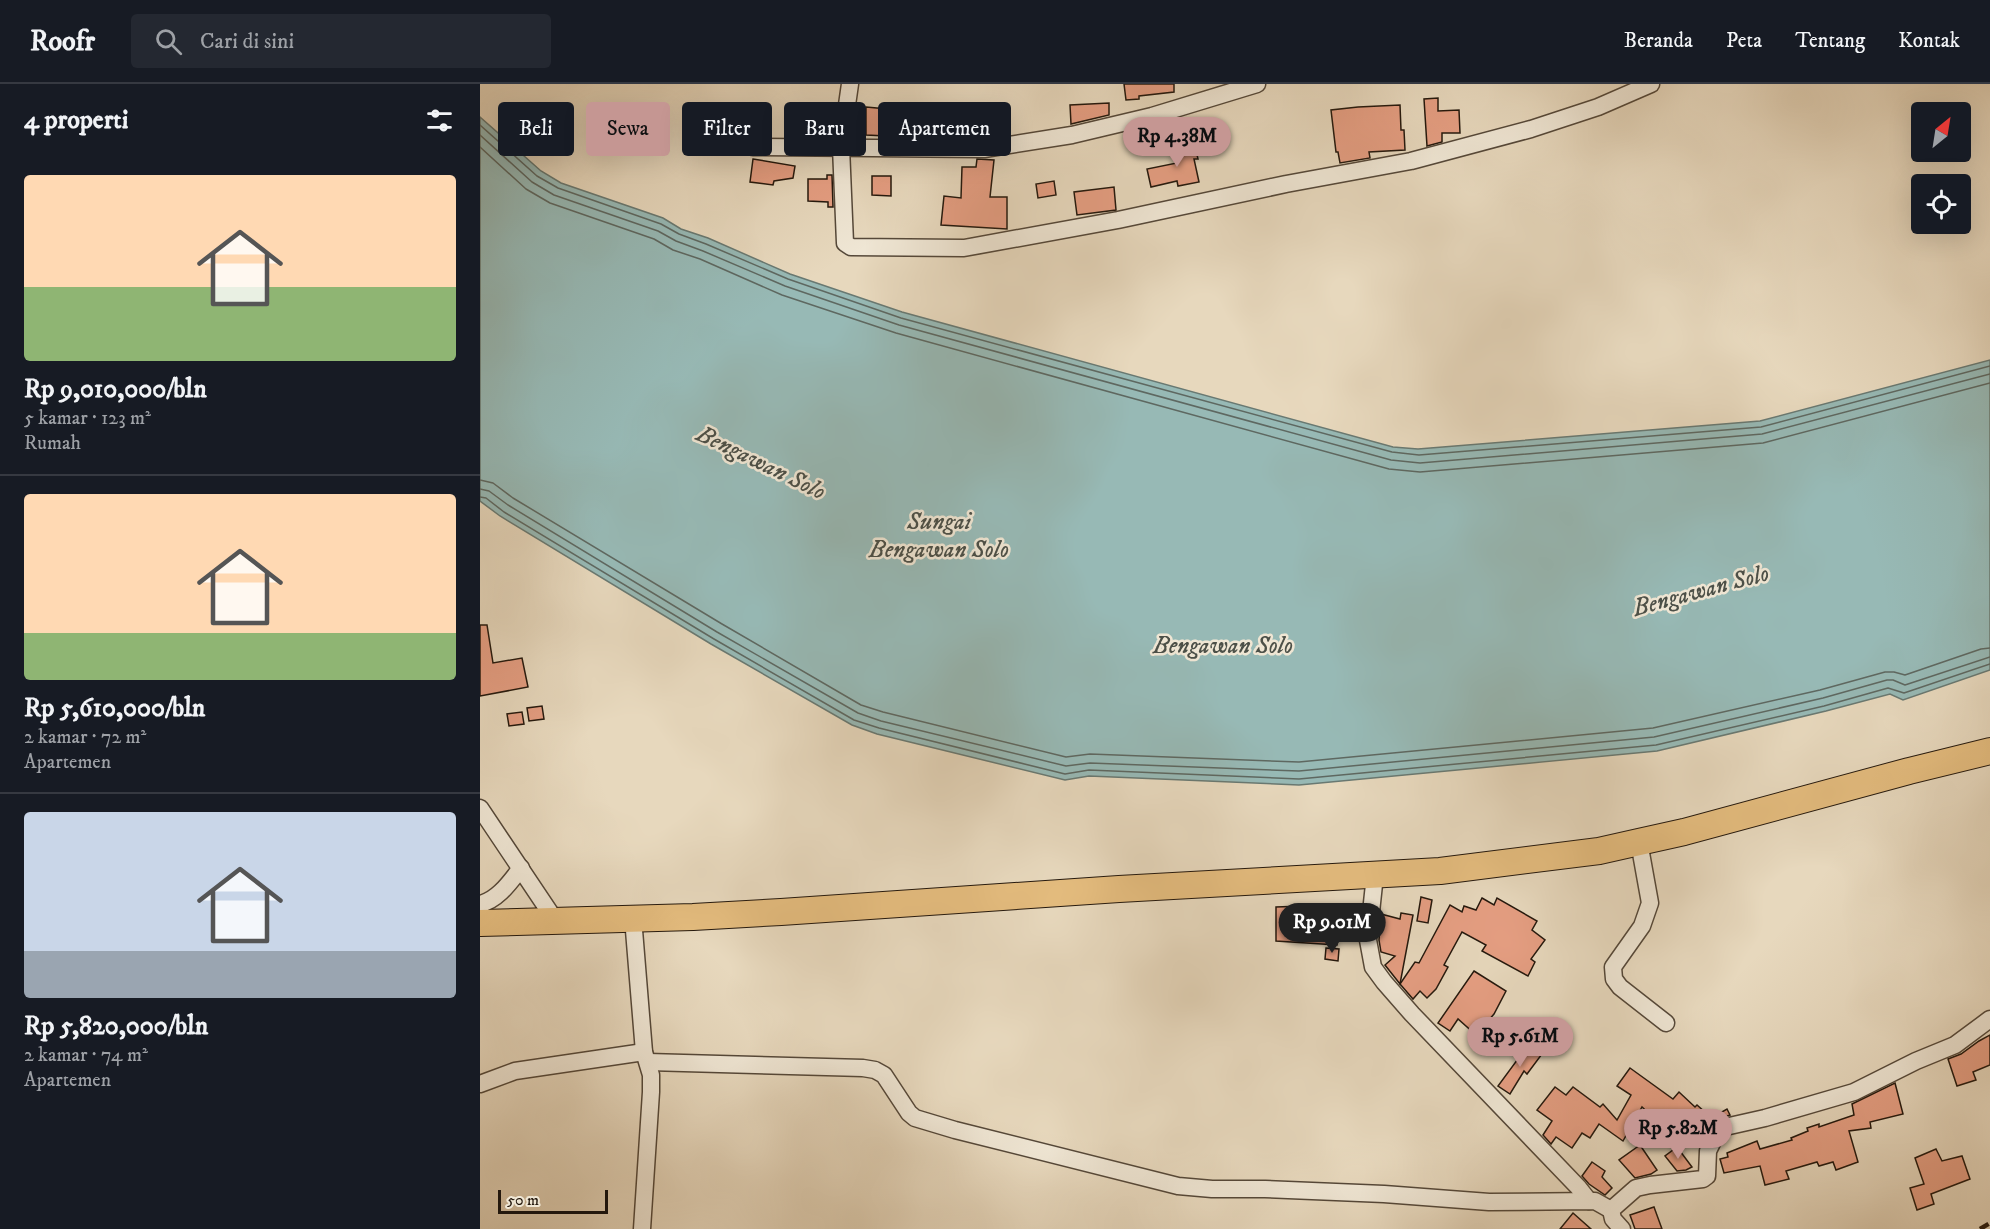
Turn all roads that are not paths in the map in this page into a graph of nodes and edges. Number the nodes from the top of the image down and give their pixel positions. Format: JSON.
{"nodes":[{"id":1,"x":850,"y":84,"type":"edge"},
{"id":2,"x":1257,"y":84,"type":"edge"},
{"id":3,"x":1651,"y":84,"type":"edge"},
{"id":4,"x":1629,"y":89,"type":"edge"},
{"id":5,"x":847,"y":102,"type":"edge"},
{"id":6,"x":866,"y":147,"type":"edge"},
{"id":7,"x":841,"y":156,"type":"edge"},
{"id":8,"x":1990,"y":751,"type":"edge"},
{"id":9,"x":480,"y":808,"type":"edge"},
{"id":10,"x":1639,"y":842,"type":"junction"},
{"id":11,"x":521,"y":868,"type":"junction"},
{"id":12,"x":1375,"y":875,"type":"junction"},
{"id":13,"x":480,"y":904,"type":"edge"},
{"id":14,"x":633,"y":918,"type":"junction"},
{"id":15,"x":555,"y":920,"type":"junction"},
{"id":16,"x":480,"y":923,"type":"edge"},
{"id":17,"x":1990,"y":1019,"type":"edge"},
{"id":18,"x":1666,"y":1023,"type":"dead end"},
{"id":19,"x":646,"y":1057,"type":"junction"},
{"id":20,"x":480,"y":1084,"type":"edge"},
{"id":21,"x":1589,"y":1201,"type":"junction"},
{"id":22,"x":1611,"y":1210,"type":"junction"},
{"id":23,"x":642,"y":1229,"type":"edge"},
{"id":24,"x":1622,"y":1229,"type":"edge"}],
"edges":[{"from":1,"to":5,"type":"street"},
{"from":2,"to":6,"type":"street"},
{"from":3,"to":4,"type":"street"},
{"from":4,"to":7,"type":"street"},
{"from":8,"to":10,"type":"highway"},
{"from":9,"to":11,"type":"street"},
{"from":10,"to":12,"type":"highway"},
{"from":10,"to":18,"type":"street"},
{"from":11,"to":13,"type":"street"},
{"from":11,"to":15,"type":"street"},
{"from":12,"to":14,"type":"highway"},
{"from":12,"to":21,"type":"street"},
{"from":14,"to":15,"type":"highway"},
{"from":14,"to":19,"type":"street"},
{"from":15,"to":16,"type":"highway"},
{"from":17,"to":22,"type":"street"},
{"from":19,"to":20,"type":"street"},
{"from":19,"to":21,"type":"street"},
{"from":19,"to":23,"type":"street"},
{"from":21,"to":22,"type":"street"},
{"from":22,"to":24,"type":"street"}]}
